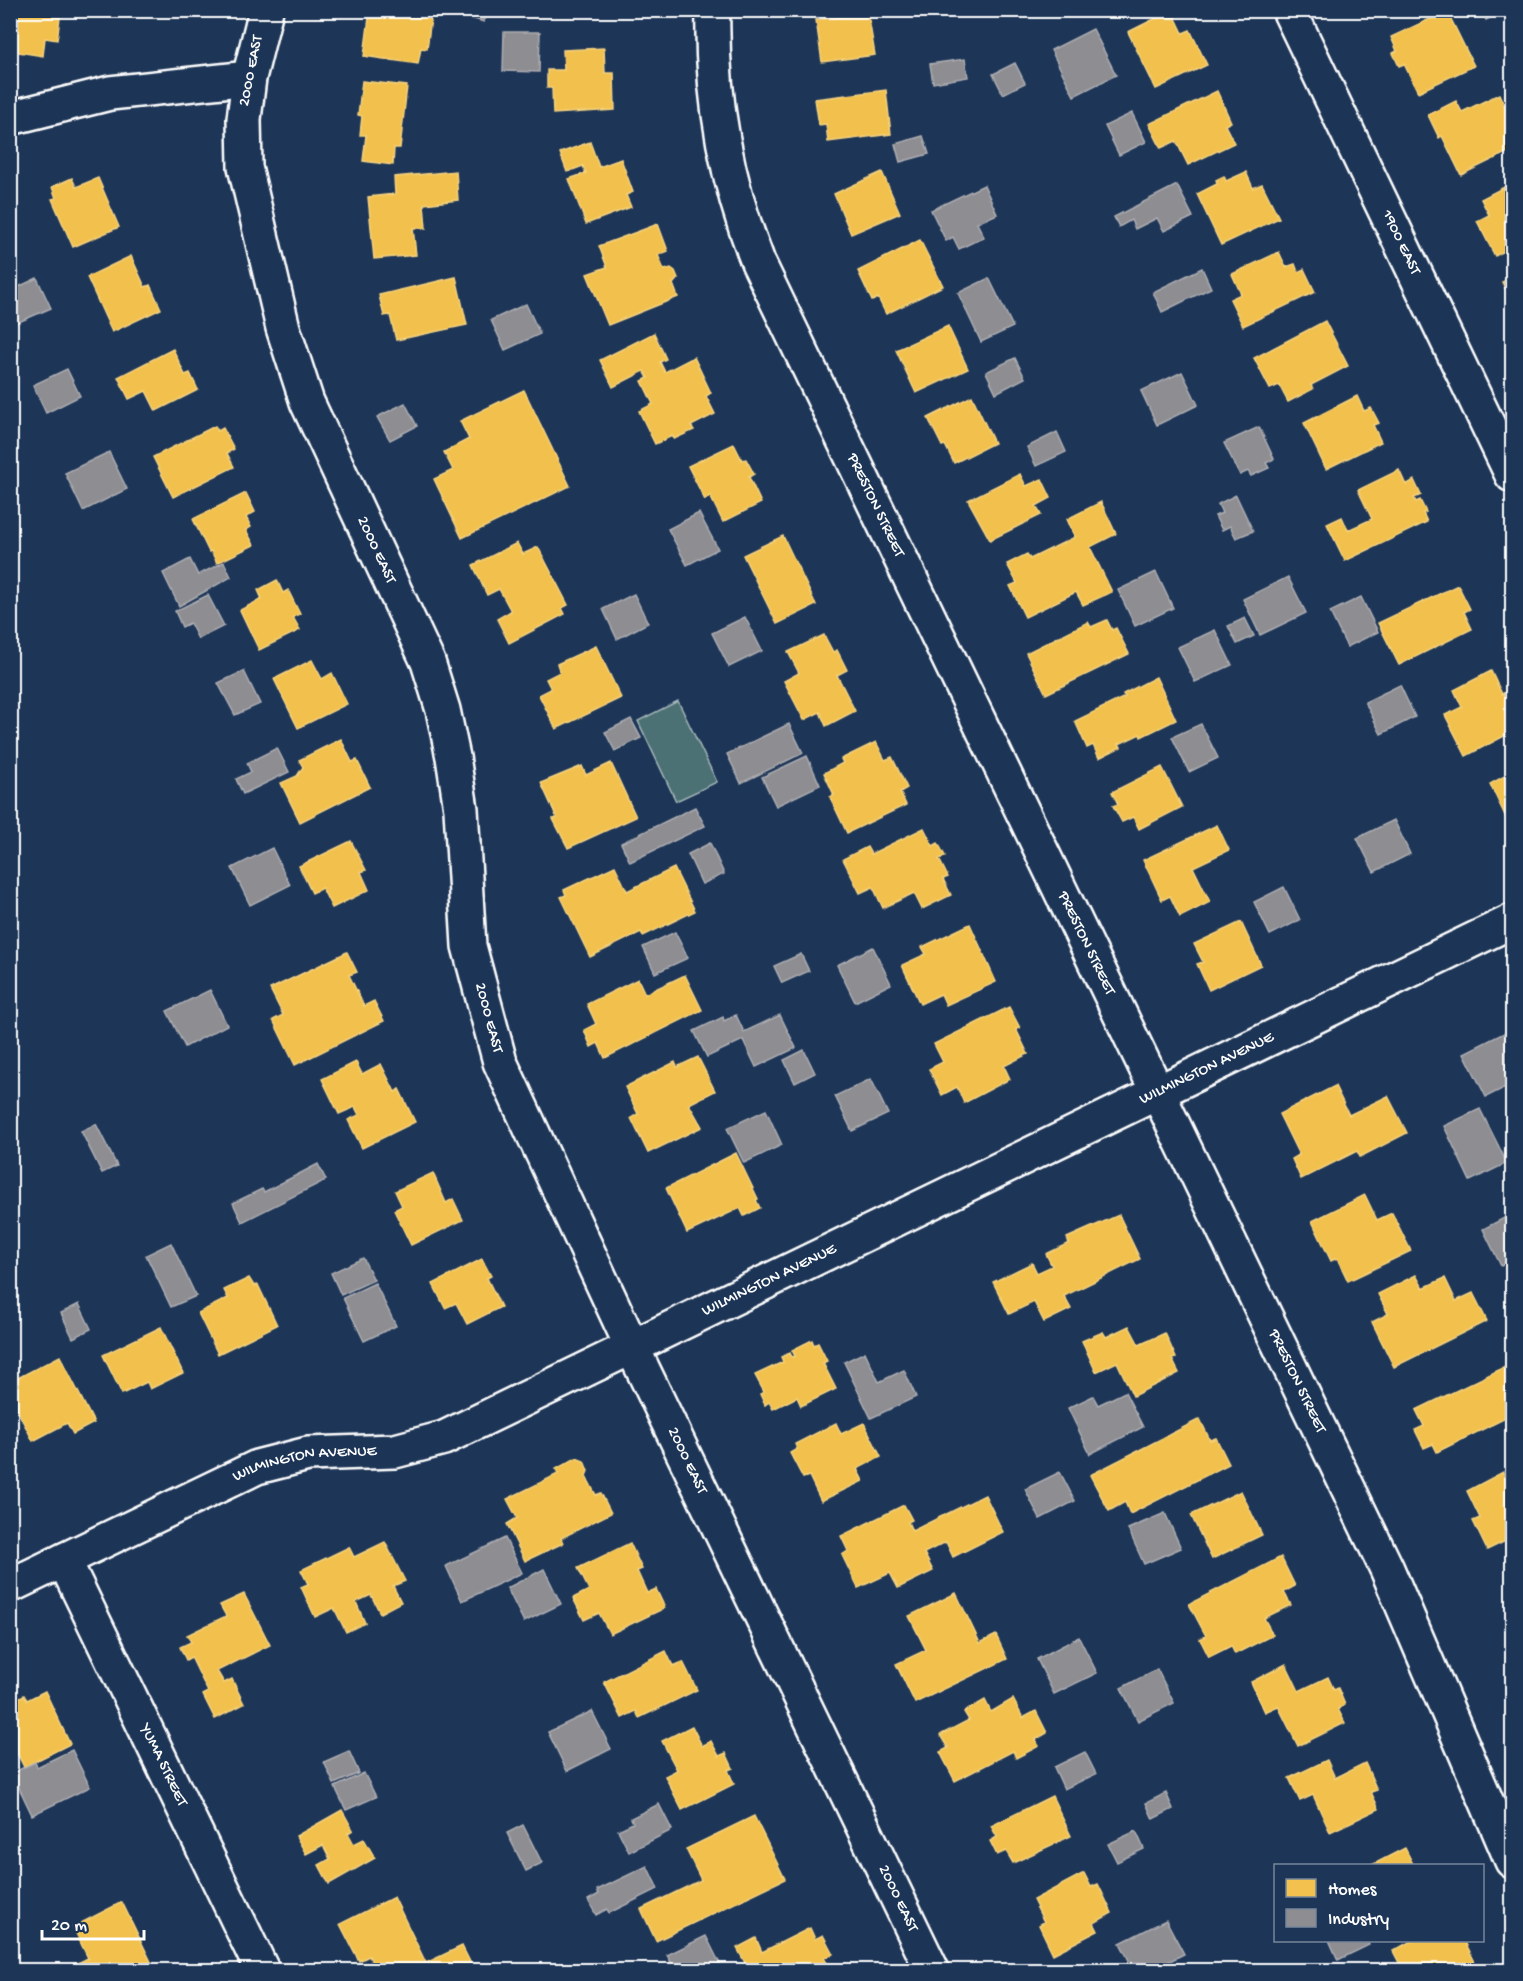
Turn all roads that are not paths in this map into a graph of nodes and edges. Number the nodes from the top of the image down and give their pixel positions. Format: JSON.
{"nodes":[{"id":1,"x":266,"y":10,"type":"edge"},
{"id":2,"x":713,"y":10,"type":"edge"},
{"id":3,"x":1289,"y":10,"type":"edge"},
{"id":4,"x":249,"y":78,"type":"junction"},
{"id":5,"x":10,"y":118,"type":"edge"},
{"id":6,"x":1512,"y":475,"type":"edge"},
{"id":7,"x":1512,"y":921,"type":"edge"},
{"id":8,"x":1158,"y":1093,"type":"junction"},
{"id":9,"x":632,"y":1347,"type":"junction"},
{"id":10,"x":64,"y":1560,"type":"junction"},
{"id":11,"x":10,"y":1586,"type":"edge"},
{"id":12,"x":1512,"y":1862,"type":"edge"},
{"id":13,"x":262,"y":1971,"type":"edge"},
{"id":14,"x":932,"y":1971,"type":"edge"}],
"edges":[{"from":1,"to":4,"type":"street","name":"2000 EAST"},
{"from":2,"to":8,"type":"street","name":"PRESTON STREET"},
{"from":3,"to":6,"type":"street","name":"1900 EAST"},
{"from":4,"to":5,"type":"street"},
{"from":4,"to":9,"type":"street","name":"2000 EAST"},
{"from":7,"to":8,"type":"street","name":"WILMINGTON AVENUE"},
{"from":8,"to":9,"type":"street","name":"WILMINGTON AVENUE"},
{"from":8,"to":12,"type":"street","name":"PRESTON STREET"},
{"from":9,"to":10,"type":"street","name":"WILMINGTON AVENUE"},
{"from":9,"to":14,"type":"street","name":"2000 EAST"},
{"from":10,"to":11,"type":"street","name":"WILMINGTON AVENUE"},
{"from":10,"to":13,"type":"street","name":"YUMA STREET"}]}
